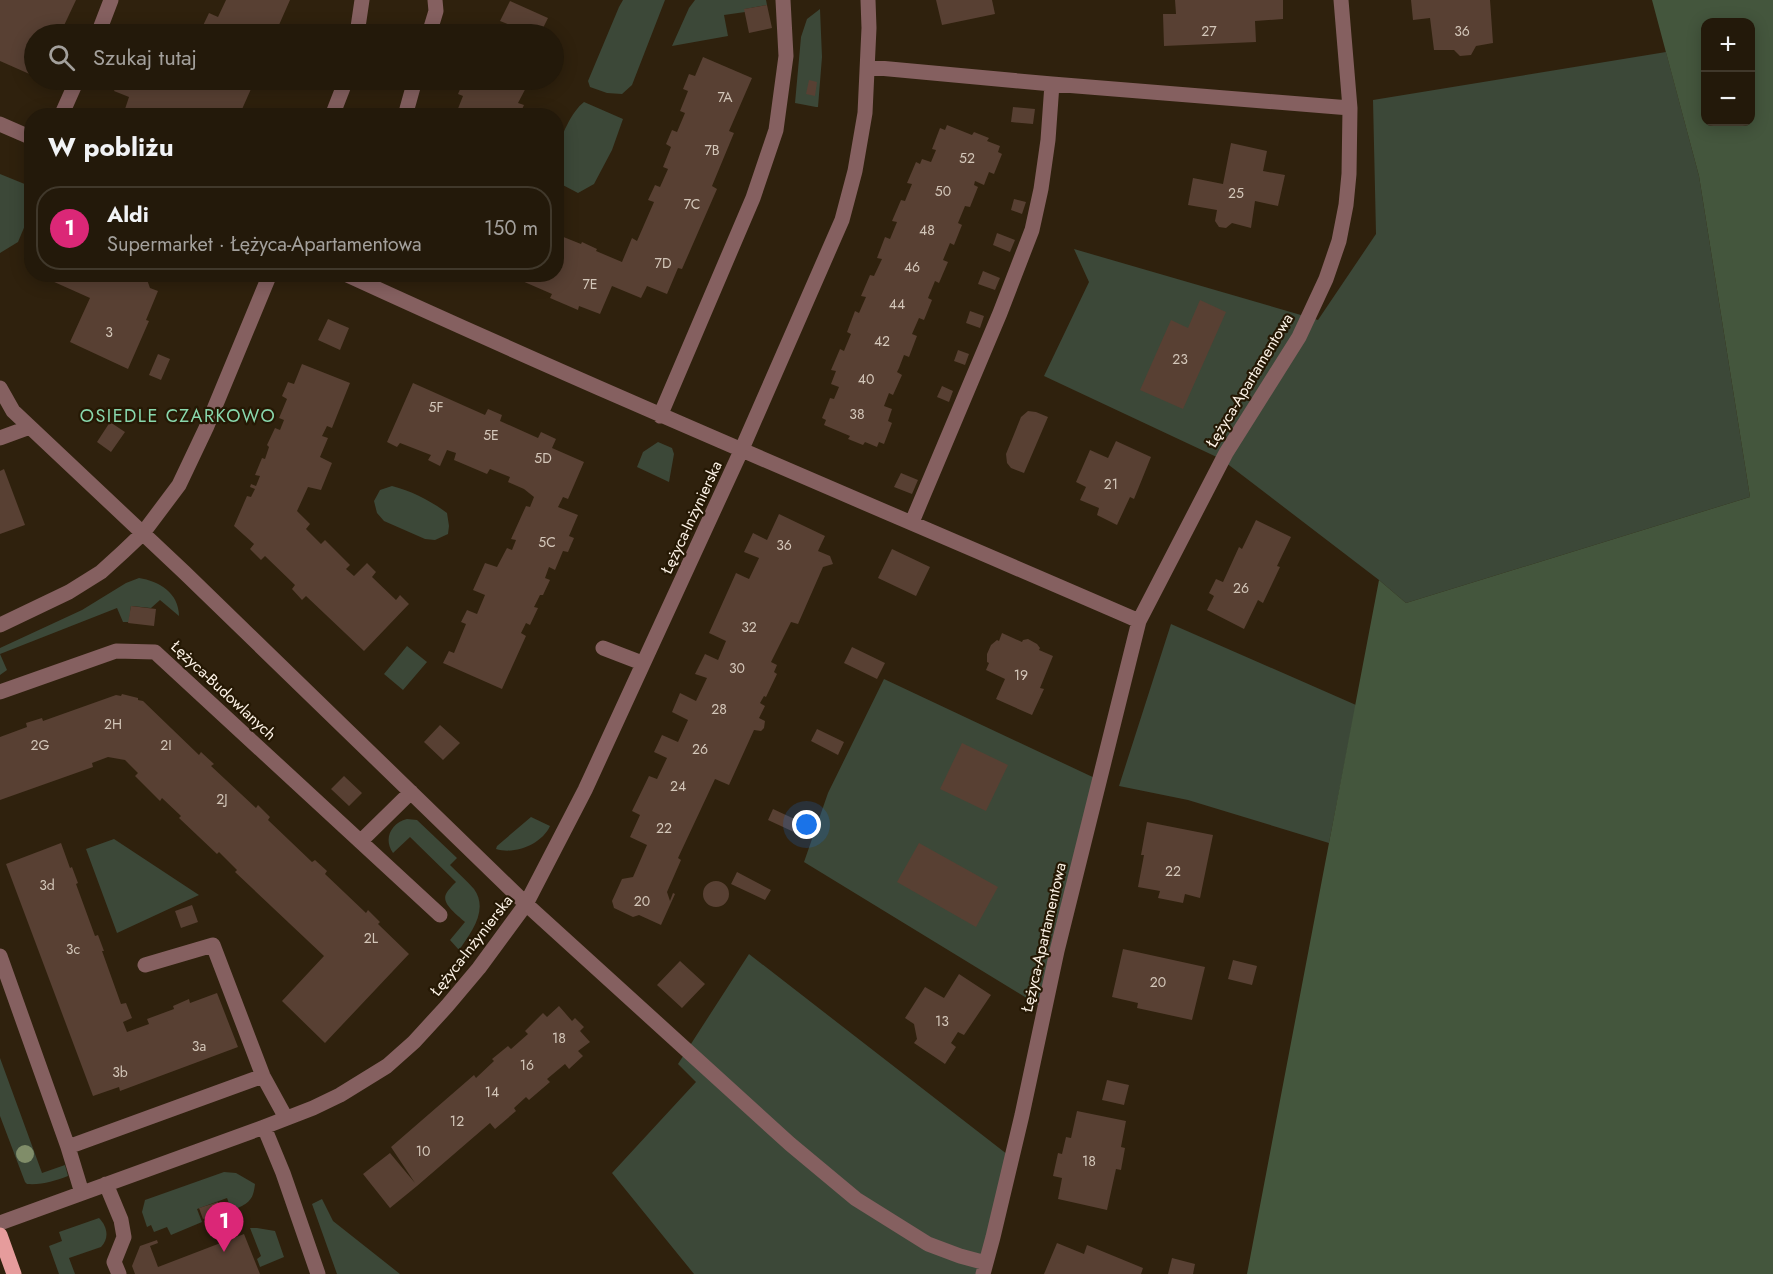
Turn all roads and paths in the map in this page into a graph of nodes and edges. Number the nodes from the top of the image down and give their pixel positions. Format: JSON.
{"nodes":[{"id":1,"x":111,"y":0,"type":"edge"},
{"id":2,"x":362,"y":0,"type":"edge"},
{"id":3,"x":435,"y":0,"type":"edge"},
{"id":4,"x":783,"y":0,"type":"edge"},
{"id":5,"x":868,"y":0,"type":"edge"},
{"id":6,"x":1341,"y":0,"type":"edge"},
{"id":7,"x":102,"y":24,"type":"edge"},
{"id":8,"x":358,"y":24,"type":"edge"},
{"id":9,"x":432,"y":24,"type":"edge"},
{"id":10,"x":868,"y":67,"type":"junction"},
{"id":11,"x":1052,"y":84,"type":"junction"},
{"id":12,"x":73,"y":90,"type":"edge"},
{"id":13,"x":342,"y":90,"type":"edge"},
{"id":14,"x":412,"y":90,"type":"edge"},
{"id":15,"x":65,"y":108,"type":"edge"},
{"id":16,"x":335,"y":108,"type":"edge"},
{"id":17,"x":407,"y":108,"type":"edge"},
{"id":18,"x":1350,"y":108,"type":"junction"},
{"id":19,"x":0,"y":123,"type":"edge"},
{"id":20,"x":24,"y":134,"type":"edge"},
{"id":21,"x":267,"y":282,"type":"edge"},
{"id":22,"x":362,"y":282,"type":"edge"},
{"id":23,"x":0,"y":388,"type":"edge"},
{"id":24,"x":660,"y":416,"type":"junction"},
{"id":25,"x":30,"y":427,"type":"junction"},
{"id":26,"x":0,"y":438,"type":"edge"},
{"id":27,"x":741,"y":451,"type":"junction"},
{"id":28,"x":912,"y":522,"type":"junction"},
{"id":29,"x":143,"y":533,"type":"junction"},
{"id":30,"x":1138,"y":621,"type":"junction"},
{"id":31,"x":0,"y":625,"type":"edge"},
{"id":32,"x":603,"y":648,"type":"dead end"},
{"id":33,"x":642,"y":663,"type":"junction"},
{"id":34,"x":0,"y":692,"type":"edge"},
{"id":35,"x":411,"y":792,"type":"junction"},
{"id":36,"x":361,"y":841,"type":"junction"},
{"id":37,"x":526,"y":903,"type":"junction"},
{"id":38,"x":440,"y":915,"type":"dead end"},
{"id":39,"x":0,"y":956,"type":"edge"},
{"id":40,"x":145,"y":965,"type":"dead end"},
{"id":41,"x":263,"y":1076,"type":"junction"},
{"id":42,"x":286,"y":1118,"type":"junction"},
{"id":43,"x":264,"y":1127,"type":"junction"},
{"id":44,"x":68,"y":1147,"type":"junction"},
{"id":45,"x":106,"y":1184,"type":"junction"},
{"id":46,"x":82,"y":1193,"type":"junction"},
{"id":47,"x":0,"y":1223,"type":"edge"},
{"id":48,"x":0,"y":1235,"type":"edge"},
{"id":49,"x":984,"y":1268,"type":"edge"},
{"id":50,"x":14,"y":1274,"type":"edge"},
{"id":51,"x":119,"y":1274,"type":"edge"},
{"id":52,"x":318,"y":1274,"type":"edge"}],
"edges":[{"from":1,"to":7,"type":"street"},
{"from":2,"to":8,"type":"street"},
{"from":3,"to":9,"type":"street"},
{"from":4,"to":24,"type":"street"},
{"from":5,"to":10,"type":"street","name":"Łężyca-Inżynierska"},
{"from":6,"to":18,"type":"street","name":"Łężyca-Apartamentowa"},
{"from":10,"to":11,"type":"street"},
{"from":10,"to":27,"type":"street","name":"Łężyca-Inżynierska"},
{"from":11,"to":18,"type":"street"},
{"from":11,"to":28,"type":"street"},
{"from":12,"to":15,"type":"street"},
{"from":13,"to":16,"type":"street"},
{"from":14,"to":17,"type":"street"},
{"from":18,"to":30,"type":"street","name":"Łężyca-Apartamentowa"},
{"from":19,"to":20,"type":"street"},
{"from":21,"to":29,"type":"street"},
{"from":22,"to":24,"type":"street","name":"Łężyca-Inżynierska"},
{"from":23,"to":25,"type":"street"},
{"from":24,"to":27,"type":"street","name":"Łężyca-Inżynierska"},
{"from":25,"to":26,"type":"street"},
{"from":25,"to":29,"type":"street"},
{"from":27,"to":28,"type":"street"},
{"from":27,"to":33,"type":"street","name":"Łężyca-Inżynierska"},
{"from":28,"to":30,"type":"street"},
{"from":29,"to":31,"type":"street"},
{"from":29,"to":35,"type":"street"},
{"from":30,"to":49,"type":"street","name":"Łężyca-Apartamentowa"},
{"from":32,"to":33,"type":"street"},
{"from":33,"to":37,"type":"street","name":"Łężyca-Inżynierska"},
{"from":34,"to":36,"type":"street","name":"Łężyca-Budowlanych"},
{"from":35,"to":36,"type":"street"},
{"from":35,"to":37,"type":"street"},
{"from":36,"to":38,"type":"street","name":"Łężyca-Budowlanych"},
{"from":37,"to":42,"type":"street","name":"Łężyca-Inżynierska"},
{"from":37,"to":49,"type":"street","name":"Łężyca-Apartamentowa"},
{"from":39,"to":44,"type":"street"},
{"from":40,"to":41,"type":"street"},
{"from":41,"to":42,"type":"street"},
{"from":41,"to":44,"type":"street"},
{"from":42,"to":43,"type":"street","name":"Łężyca-Inżynierska"},
{"from":43,"to":45,"type":"street","name":"Łężyca-Inżynierska"},
{"from":43,"to":52,"type":"street"},
{"from":44,"to":46,"type":"street"},
{"from":45,"to":46,"type":"street","name":"Łężyca-Inżynierska"},
{"from":45,"to":51,"type":"street"},
{"from":46,"to":47,"type":"street","name":"Łężyca-Inżynierska"},
{"from":48,"to":50,"type":"main road"}]}
